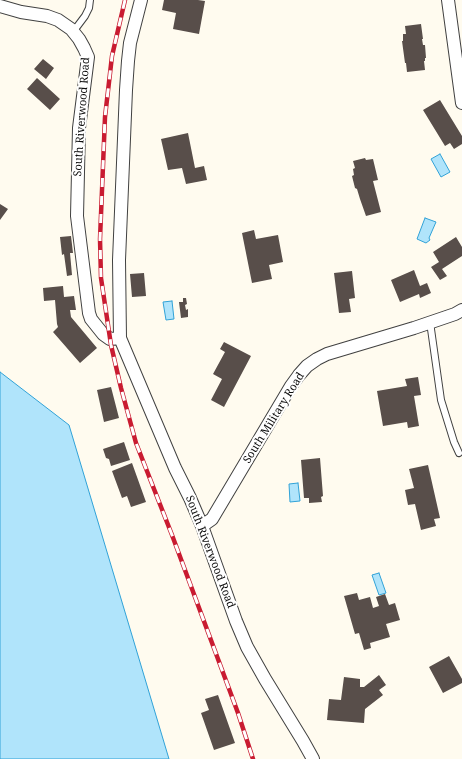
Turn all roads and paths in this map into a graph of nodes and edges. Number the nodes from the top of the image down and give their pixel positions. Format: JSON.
{"nodes":[{"id":1,"x":90,"y":0,"type":"edge"},
{"id":2,"x":142,"y":0,"type":"edge"},
{"id":3,"x":448,"y":0,"type":"edge"},
{"id":4,"x":0,"y":6,"type":"edge"},
{"id":5,"x":73,"y":32,"type":"junction"},
{"id":6,"x":462,"y":103,"type":"edge"},
{"id":7,"x":462,"y":310,"type":"edge"},
{"id":8,"x":430,"y":322,"type":"junction"},
{"id":9,"x":120,"y":338,"type":"junction"},
{"id":10,"x":459,"y":453,"type":"dead end"},
{"id":11,"x":202,"y":526,"type":"junction"},
{"id":12,"x":313,"y":759,"type":"edge"}],
"edges":[{"from":1,"to":5,"type":"lane"},
{"from":2,"to":9,"type":"street","name":"South Riverwood Road"},
{"from":3,"to":6,"type":"street"},
{"from":4,"to":5,"type":"street","name":"South Riverwood Road"},
{"from":5,"to":9,"type":"street","name":"South Riverwood Road"},
{"from":7,"to":8,"type":"street","name":"South Military Road"},
{"from":8,"to":10,"type":"lane"},
{"from":8,"to":11,"type":"street","name":"South Military Road"},
{"from":9,"to":11,"type":"street","name":"South Riverwood Road"},
{"from":11,"to":12,"type":"street","name":"South Riverwood Road"}]}
